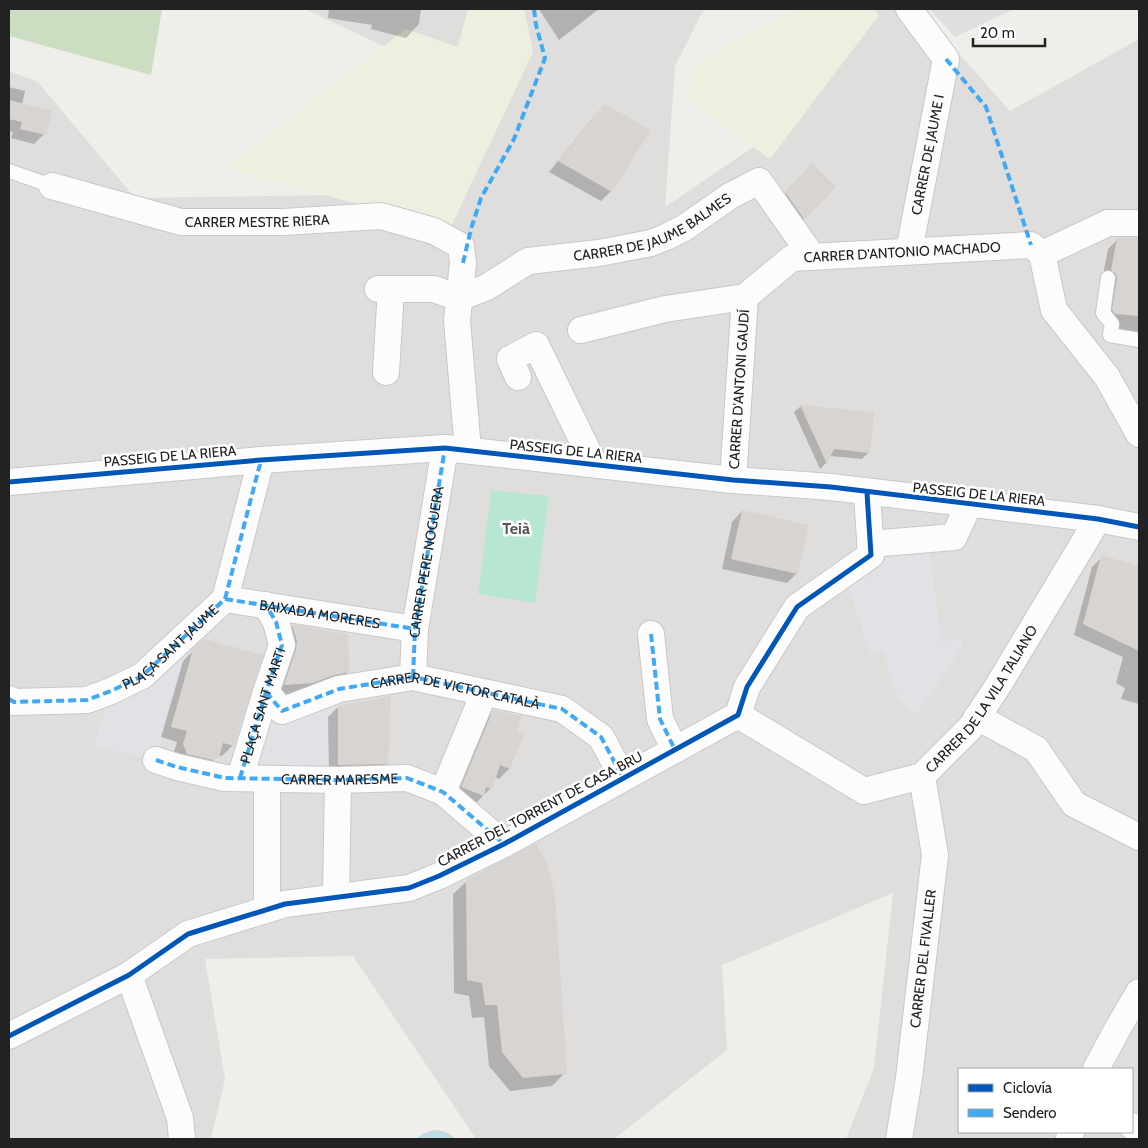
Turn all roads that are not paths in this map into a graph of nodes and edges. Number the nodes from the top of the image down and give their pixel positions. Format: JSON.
{"nodes":[{"id":1,"x":909,"y":9,"type":"edge"},
{"id":2,"x":9,"y":171,"type":"edge"},
{"id":3,"x":52,"y":186,"type":"joint"},
{"id":4,"x":1139,"y":223,"type":"edge"},
{"id":5,"x":461,"y":246,"type":"joint"},
{"id":6,"x":1036,"y":250,"type":"junction"},
{"id":7,"x":909,"y":251,"type":"junction"},
{"id":8,"x":812,"y":256,"type":"junction"},
{"id":9,"x":1108,"y":278,"type":"dead end"},
{"id":10,"x":745,"y":297,"type":"junction"},
{"id":11,"x":459,"y":298,"type":"junction"},
{"id":12,"x":581,"y":330,"type":"dead end"},
{"id":13,"x":1139,"y":340,"type":"edge"},
{"id":14,"x":386,"y":372,"type":"dead end"},
{"id":15,"x":518,"y":377,"type":"dead end"},
{"id":16,"x":1139,"y":434,"type":"edge"},
{"id":17,"x":456,"y":449,"type":"junction"},
{"id":18,"x":260,"y":460,"type":"junction"},
{"id":19,"x":594,"y":464,"type":"junction"},
{"id":20,"x":732,"y":480,"type":"junction"},
{"id":21,"x":9,"y":482,"type":"edge"},
{"id":22,"x":867,"y":492,"type":"junction"},
{"id":23,"x":969,"y":504,"type":"junction"},
{"id":24,"x":1098,"y":518,"type":"junction"},
{"id":25,"x":1139,"y":526,"type":"edge"},
{"id":26,"x":870,"y":544,"type":"junction"},
{"id":27,"x":225,"y":599,"type":"junction"},
{"id":28,"x":266,"y":605,"type":"junction"},
{"id":29,"x":415,"y":629,"type":"junction"},
{"id":30,"x":651,"y":634,"type":"dead end"},
{"id":31,"x":413,"y":677,"type":"junction"},
{"id":32,"x":266,"y":692,"type":"junction"},
{"id":33,"x":484,"y":693,"type":"junction"},
{"id":34,"x":9,"y":699,"type":"edge"},
{"id":35,"x":738,"y":714,"type":"junction"},
{"id":36,"x":977,"y":717,"type":"junction"},
{"id":37,"x":675,"y":750,"type":"junction"},
{"id":38,"x":156,"y":760,"type":"dead end"},
{"id":39,"x":922,"y":776,"type":"junction"},
{"id":40,"x":240,"y":778,"type":"junction"},
{"id":41,"x":623,"y":778,"type":"junction"},
{"id":42,"x":267,"y":779,"type":"junction"},
{"id":43,"x":338,"y":780,"type":"junction"},
{"id":44,"x":443,"y":792,"type":"junction"},
{"id":45,"x":1139,"y":836,"type":"edge"},
{"id":46,"x":504,"y":844,"type":"junction"},
{"id":47,"x":336,"y":897,"type":"junction"},
{"id":48,"x":267,"y":909,"type":"junction"},
{"id":49,"x":129,"y":974,"type":"junction"},
{"id":50,"x":1139,"y":992,"type":"edge"},
{"id":51,"x":9,"y":1036,"type":"edge"},
{"id":52,"x":1097,"y":1068,"type":"edge"},
{"id":53,"x":182,"y":1139,"type":"edge"},
{"id":54,"x":899,"y":1139,"type":"edge"}],
"edges":[{"from":1,"to":7,"type":"street","name":"CARRER DE JAUME I"},
{"from":2,"to":3,"type":"lane"},
{"from":3,"to":5,"type":"street","name":"CARRER MESTRE RIERA"},
{"from":4,"to":6,"type":"street"},
{"from":5,"to":11,"type":"street","name":"CARRER PERE NOGUERA"},
{"from":6,"to":7,"type":"street","name":"CARRER D'ANTONIO MACHADO"},
{"from":6,"to":16,"type":"street"},
{"from":7,"to":8,"type":"street","name":"CARRER D'ANTONIO MACHADO"},
{"from":8,"to":10,"type":"street","name":"CARRER D'ANTONIO MACHADO"},
{"from":8,"to":11,"type":"street","name":"CARRER DE JAUME BALMES"},
{"from":9,"to":13,"type":"lane"},
{"from":10,"to":12,"type":"street"},
{"from":10,"to":20,"type":"street","name":"CARRER D'ANTONI GAUDÍ"},
{"from":11,"to":14,"type":"street"},
{"from":11,"to":17,"type":"street","name":"CARRER PERE NOGUERA"},
{"from":15,"to":19,"type":"street"},
{"from":17,"to":18,"type":"street","name":"PASSEIG DE LA RIERA"},
{"from":17,"to":19,"type":"street","name":"PASSEIG DE LA RIERA"},
{"from":17,"to":29,"type":"street","name":"CARRER PERE NOGUERA"},
{"from":18,"to":21,"type":"street","name":"PASSEIG DE LA RIERA"},
{"from":18,"to":27,"type":"street"},
{"from":19,"to":20,"type":"street","name":"PASSEIG DE LA RIERA"},
{"from":20,"to":22,"type":"street","name":"PASSEIG DE LA RIERA"},
{"from":22,"to":23,"type":"street","name":"PASSEIG DE LA RIERA"},
{"from":22,"to":26,"type":"street"},
{"from":23,"to":24,"type":"street","name":"PASSEIG DE LA RIERA"},
{"from":23,"to":26,"type":"street"},
{"from":24,"to":25,"type":"street","name":"PASSEIG DE LA RIERA"},
{"from":24,"to":36,"type":"street","name":"CARRER DE LA VILA TALIANO"},
{"from":26,"to":35,"type":"street"},
{"from":27,"to":28,"type":"street","name":"BAIXADA MORERES"},
{"from":27,"to":34,"type":"street","name":"PLAÇA SANT JAUME"},
{"from":28,"to":29,"type":"street","name":"BAIXADA MORERES"},
{"from":28,"to":32,"type":"street","name":"PLAÇA SANT MARTI"},
{"from":29,"to":31,"type":"street","name":"CARRER PERE NOGUERA"},
{"from":30,"to":37,"type":"street"},
{"from":31,"to":32,"type":"street","name":"CARRER DE VICTOR CATALÀ"},
{"from":31,"to":33,"type":"street","name":"CARRER DE VICTOR CATALÀ"},
{"from":32,"to":40,"type":"street","name":"PLAÇA SANT MARTI"},
{"from":33,"to":41,"type":"street","name":"CARRER DE VICTOR CATALÀ"},
{"from":33,"to":44,"type":"street"},
{"from":35,"to":37,"type":"street","name":"CARRER DEL TORRENT DE CASA BRU"},
{"from":35,"to":39,"type":"street","name":"CARRER DE LA VILA TALIANO"},
{"from":36,"to":39,"type":"street","name":"CARRER DE LA VILA TALIANO"},
{"from":36,"to":45,"type":"street"},
{"from":37,"to":41,"type":"street","name":"CARRER DEL TORRENT DE CASA BRU"},
{"from":38,"to":40,"type":"street","name":"CARRER MARESME"},
{"from":39,"to":54,"type":"street","name":"CARRER DEL FIVALLER"},
{"from":40,"to":42,"type":"street","name":"CARRER MARESME"},
{"from":41,"to":46,"type":"street","name":"CARRER DEL TORRENT DE CASA BRU"},
{"from":42,"to":43,"type":"street","name":"CARRER MARESME"},
{"from":42,"to":48,"type":"street"},
{"from":43,"to":44,"type":"street","name":"CARRER MARESME"},
{"from":43,"to":47,"type":"street"},
{"from":44,"to":46,"type":"street","name":"CARRER MARESME"},
{"from":46,"to":47,"type":"street","name":"CARRER DEL TORRENT DE CASA BRU"},
{"from":47,"to":48,"type":"street","name":"CARRER DEL TORRENT DE CASA BRU"},
{"from":48,"to":49,"type":"street","name":"CARRER DEL TORRENT DE CASA BRU"},
{"from":49,"to":51,"type":"street","name":"CARRER DEL TORRENT DE CASA BRU"},
{"from":49,"to":53,"type":"street"},
{"from":50,"to":52,"type":"street"}]}
